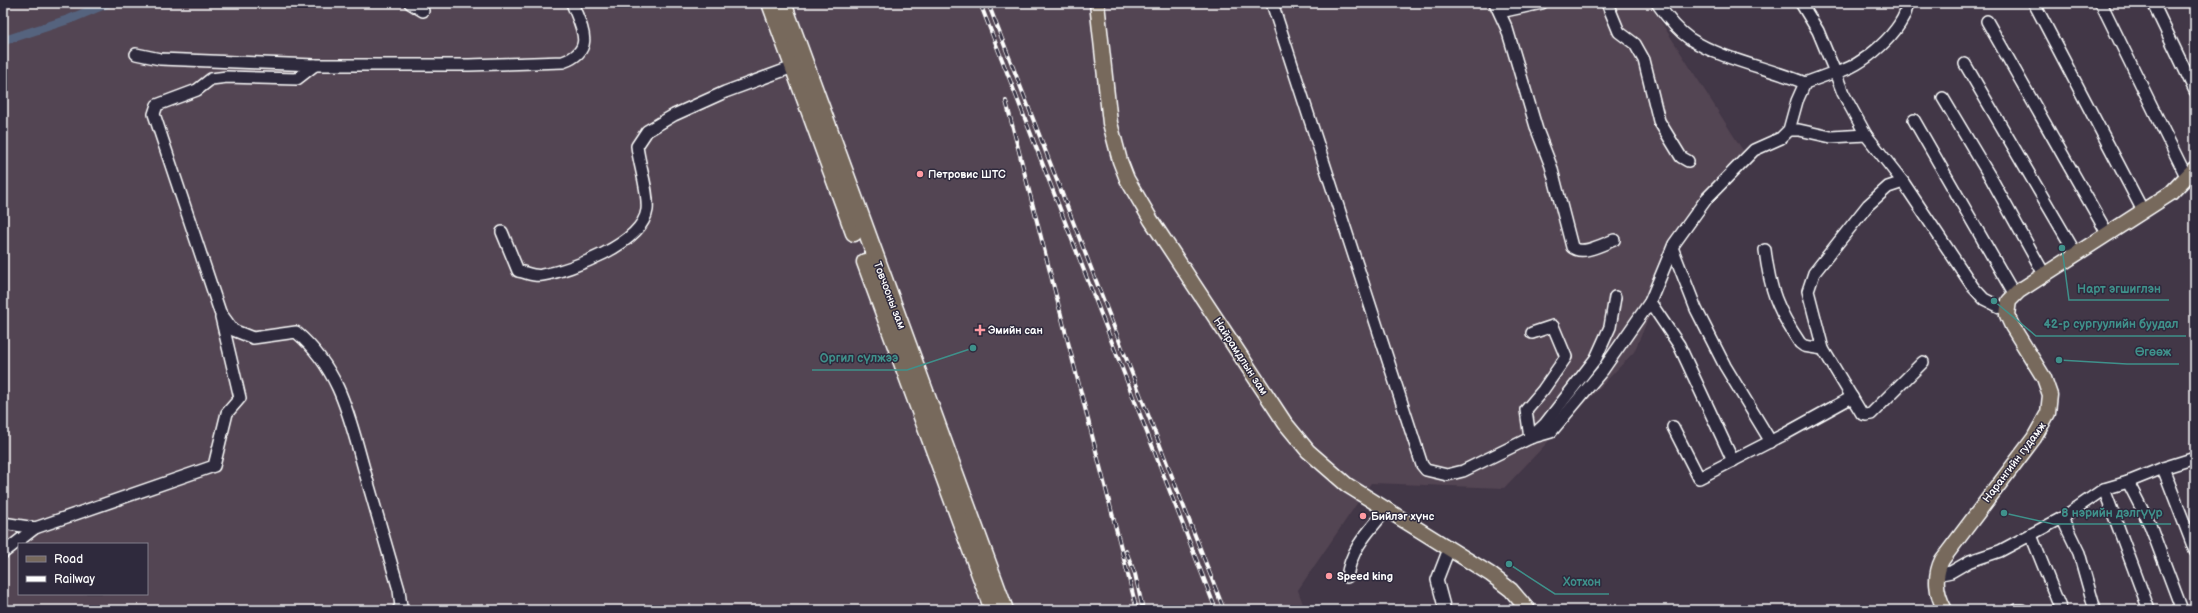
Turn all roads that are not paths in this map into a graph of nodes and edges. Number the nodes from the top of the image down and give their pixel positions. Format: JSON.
{"nodes":[{"id":1,"x":410,"y":3,"type":"edge"},
{"id":2,"x":572,"y":3,"type":"edge"},
{"id":3,"x":770,"y":3,"type":"edge"},
{"id":4,"x":782,"y":3,"type":"edge"},
{"id":5,"x":1097,"y":3,"type":"edge"},
{"id":6,"x":1542,"y":3,"type":"edge"},
{"id":7,"x":1607,"y":3,"type":"edge"},
{"id":8,"x":1657,"y":3,"type":"edge"},
{"id":9,"x":1801,"y":3,"type":"edge"},
{"id":10,"x":1907,"y":3,"type":"edge"},
{"id":11,"x":2034,"y":3,"type":"edge"},
{"id":12,"x":2101,"y":3,"type":"edge"},
{"id":13,"x":2153,"y":3,"type":"edge"},
{"id":14,"x":1274,"y":4,"type":"edge"},
{"id":15,"x":1497,"y":8,"type":"edge"},
{"id":16,"x":424,"y":11,"type":"dead end"},
{"id":17,"x":1987,"y":21,"type":"dead end"},
{"id":18,"x":136,"y":54,"type":"dead end"},
{"id":19,"x":1965,"y":64,"type":"dead end"},
{"id":20,"x":315,"y":65,"type":"junction"},
{"id":21,"x":794,"y":67,"type":"junction"},
{"id":22,"x":1835,"y":72,"type":"junction"},
{"id":23,"x":1805,"y":83,"type":"junction"},
{"id":24,"x":2195,"y":91,"type":"edge"},
{"id":25,"x":1943,"y":98,"type":"dead end"},
{"id":26,"x":1914,"y":120,"type":"dead end"},
{"id":27,"x":1789,"y":130,"type":"junction"},
{"id":28,"x":1866,"y":135,"type":"junction"},
{"id":29,"x":1688,"y":161,"type":"dead end"},
{"id":30,"x":2192,"y":173,"type":"edge"},
{"id":31,"x":1904,"y":182,"type":"junction"},
{"id":32,"x":2143,"y":211,"type":"junction"},
{"id":33,"x":502,"y":232,"type":"dead end"},
{"id":34,"x":2108,"y":234,"type":"junction"},
{"id":35,"x":1614,"y":240,"type":"dead end"},
{"id":36,"x":1673,"y":250,"type":"junction"},
{"id":37,"x":1765,"y":250,"type":"dead end"},
{"id":38,"x":2076,"y":254,"type":"junction"},
{"id":39,"x":2044,"y":274,"type":"junction"},
{"id":40,"x":2014,"y":294,"type":"junction"},
{"id":41,"x":1615,"y":298,"type":"dead end"},
{"id":42,"x":1650,"y":302,"type":"junction"},
{"id":43,"x":2006,"y":310,"type":"junction"},
{"id":44,"x":220,"y":312,"type":"junction"},
{"id":45,"x":1532,"y":333,"type":"dead end"},
{"id":46,"x":1822,"y":349,"type":"junction"},
{"id":47,"x":1923,"y":362,"type":"dead end"},
{"id":48,"x":1852,"y":397,"type":"junction"},
{"id":49,"x":1673,"y":427,"type":"dead end"},
{"id":50,"x":1530,"y":438,"type":"junction"},
{"id":51,"x":1771,"y":442,"type":"junction"},
{"id":52,"x":2195,"y":458,"type":"edge"},
{"id":53,"x":1733,"y":461,"type":"junction"},
{"id":54,"x":2163,"y":468,"type":"junction"},
{"id":55,"x":2128,"y":482,"type":"junction"},
{"id":56,"x":2104,"y":489,"type":"junction"},
{"id":57,"x":1386,"y":510,"type":"junction"},
{"id":58,"x":2062,"y":518,"type":"junction"},
{"id":59,"x":3,"y":523,"type":"edge"},
{"id":60,"x":35,"y":528,"type":"junction"},
{"id":61,"x":2031,"y":535,"type":"junction"},
{"id":62,"x":1449,"y":549,"type":"junction"},
{"id":63,"x":2195,"y":551,"type":"edge"},
{"id":64,"x":3,"y":553,"type":"edge"},
{"id":65,"x":1937,"y":575,"type":"junction"},
{"id":66,"x":1347,"y":577,"type":"dead end"},
{"id":67,"x":398,"y":610,"type":"edge"},
{"id":68,"x":993,"y":610,"type":"edge"},
{"id":69,"x":1005,"y":610,"type":"edge"},
{"id":70,"x":1445,"y":610,"type":"edge"},
{"id":71,"x":1528,"y":610,"type":"edge"},
{"id":72,"x":1945,"y":610,"type":"edge"},
{"id":73,"x":2017,"y":610,"type":"edge"},
{"id":74,"x":2022,"y":610,"type":"edge"},
{"id":75,"x":2061,"y":610,"type":"edge"},
{"id":76,"x":2095,"y":610,"type":"edge"},
{"id":77,"x":2149,"y":610,"type":"edge"},
{"id":78,"x":2182,"y":610,"type":"edge"}],
"edges":[{"from":1,"to":16,"type":"street"},
{"from":2,"to":20,"type":"street"},
{"from":3,"to":21,"type":"highway","name":"Товчооны зам"},
{"from":4,"to":69,"type":"highway","name":"Товчооны зам"},
{"from":5,"to":57,"type":"main road","name":"Найрамдлын зам"},
{"from":6,"to":15,"type":"street"},
{"from":7,"to":29,"type":"street"},
{"from":8,"to":23,"type":"street"},
{"from":9,"to":22,"type":"street"},
{"from":10,"to":22,"type":"street"},
{"from":11,"to":32,"type":"street"},
{"from":12,"to":30,"type":"street"},
{"from":13,"to":24,"type":"street"},
{"from":14,"to":50,"type":"street"},
{"from":15,"to":35,"type":"street"},
{"from":17,"to":34,"type":"street"},
{"from":18,"to":20,"type":"street"},
{"from":19,"to":38,"type":"street"},
{"from":20,"to":44,"type":"street"},
{"from":21,"to":33,"type":"street"},
{"from":21,"to":68,"type":"highway","name":"Товчооны зам"},
{"from":22,"to":23,"type":"street"},
{"from":22,"to":28,"type":"street"},
{"from":23,"to":27,"type":"street"},
{"from":25,"to":39,"type":"street"},
{"from":26,"to":40,"type":"street"},
{"from":27,"to":28,"type":"street"},
{"from":27,"to":36,"type":"street"},
{"from":28,"to":31,"type":"street"},
{"from":30,"to":32,"type":"main road"},
{"from":31,"to":43,"type":"street"},
{"from":31,"to":46,"type":"street"},
{"from":32,"to":34,"type":"main road"},
{"from":34,"to":38,"type":"main road"},
{"from":36,"to":42,"type":"street"},
{"from":36,"to":51,"type":"street"},
{"from":37,"to":46,"type":"street"},
{"from":38,"to":39,"type":"main road"},
{"from":39,"to":40,"type":"main road"},
{"from":40,"to":43,"type":"main road"},
{"from":41,"to":50,"type":"street"},
{"from":42,"to":50,"type":"street"},
{"from":42,"to":53,"type":"street"},
{"from":43,"to":65,"type":"main road","name":"Нарангийн гудамж"},
{"from":44,"to":60,"type":"street"},
{"from":44,"to":67,"type":"street"},
{"from":45,"to":50,"type":"street"},
{"from":46,"to":48,"type":"street"},
{"from":47,"to":48,"type":"street"},
{"from":48,"to":51,"type":"street"},
{"from":49,"to":53,"type":"street"},
{"from":51,"to":53,"type":"street"},
{"from":52,"to":54,"type":"street"},
{"from":54,"to":55,"type":"street"},
{"from":54,"to":63,"type":"street"},
{"from":55,"to":56,"type":"street"},
{"from":55,"to":78,"type":"street"},
{"from":56,"to":58,"type":"street"},
{"from":56,"to":77,"type":"street"},
{"from":57,"to":62,"type":"main road","name":"Найрамдлын зам"},
{"from":57,"to":66,"type":"street"},
{"from":58,"to":61,"type":"street"},
{"from":58,"to":76,"type":"street"},
{"from":59,"to":60,"type":"street"},
{"from":60,"to":64,"type":"street"},
{"from":61,"to":65,"type":"street"},
{"from":61,"to":75,"type":"street"},
{"from":62,"to":70,"type":"street"},
{"from":62,"to":71,"type":"main road","name":"Найрамдлын зам"},
{"from":65,"to":72,"type":"main road","name":"Нарангийн гудамж"},
{"from":73,"to":74,"type":"street"}]}
